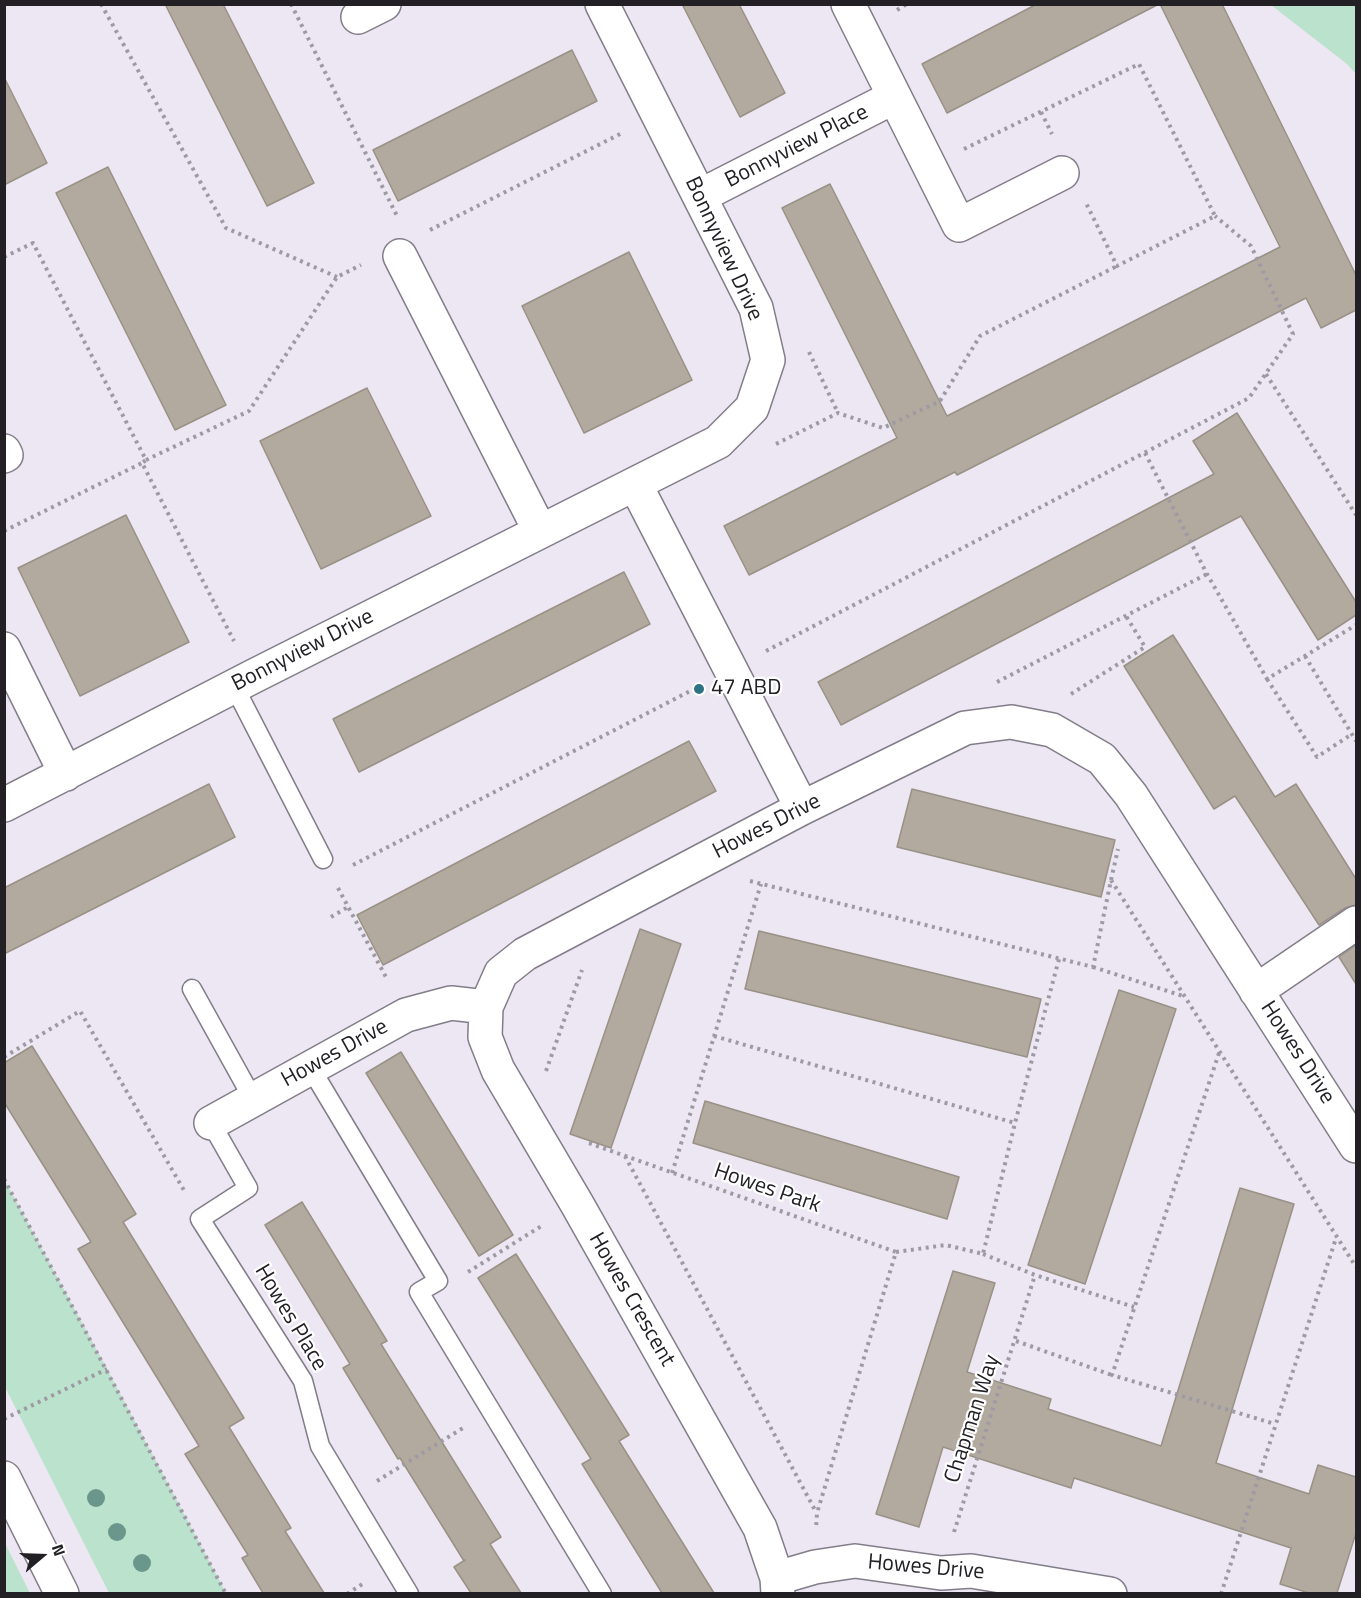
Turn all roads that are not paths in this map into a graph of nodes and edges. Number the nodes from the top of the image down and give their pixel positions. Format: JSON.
{"nodes":[{"id":1,"x":602,"y":4,"type":"edge"},
{"id":2,"x":848,"y":4,"type":"edge"},
{"id":3,"x":894,"y":98,"type":"junction"},
{"id":4,"x":1067,"y":170,"type":"road end"},
{"id":5,"x":700,"y":196,"type":"junction"},
{"id":6,"x":400,"y":256,"type":"dead end"},
{"id":7,"x":4,"y":451,"type":"edge"},
{"id":8,"x":4,"y":456,"type":"edge"},
{"id":9,"x":635,"y":484,"type":"junction"},
{"id":10,"x":540,"y":531,"type":"junction"},
{"id":11,"x":4,"y":650,"type":"edge"},
{"id":12,"x":243,"y":681,"type":"junction"},
{"id":13,"x":66,"y":774,"type":"junction"},
{"id":14,"x":4,"y":805,"type":"edge"},
{"id":15,"x":802,"y":808,"type":"junction"},
{"id":16,"x":323,"y":859,"type":"dead end"},
{"id":17,"x":1356,"y":923,"type":"edge"},
{"id":18,"x":192,"y":989,"type":"dead end"},
{"id":19,"x":1256,"y":991,"type":"junction"},
{"id":20,"x":486,"y":1007,"type":"junction"},
{"id":21,"x":310,"y":1067,"type":"junction"},
{"id":22,"x":253,"y":1099,"type":"junction"},
{"id":23,"x":211,"y":1123,"type":"joint"},
{"id":24,"x":1356,"y":1146,"type":"edge"},
{"id":25,"x":4,"y":1478,"type":"edge"},
{"id":26,"x":778,"y":1586,"type":"edge"},
{"id":27,"x":62,"y":1593,"type":"edge"},
{"id":28,"x":409,"y":1593,"type":"edge"},
{"id":29,"x":602,"y":1593,"type":"edge"},
{"id":30,"x":1110,"y":1593,"type":"edge"}],
"edges":[{"from":1,"to":5,"type":"street","name":"Bonnyview Drive"},
{"from":2,"to":3,"type":"street","name":"Bonnyview Place"},
{"from":3,"to":4,"type":"street","name":"Bonnyview Place"},
{"from":3,"to":5,"type":"street","name":"Bonnyview Place"},
{"from":5,"to":9,"type":"street","name":"Bonnyview Drive"},
{"from":6,"to":10,"type":"street"},
{"from":7,"to":8,"type":"street"},
{"from":9,"to":10,"type":"street","name":"Bonnyview Drive"},
{"from":9,"to":15,"type":"street"},
{"from":10,"to":12,"type":"street","name":"Bonnyview Drive"},
{"from":11,"to":13,"type":"street"},
{"from":12,"to":13,"type":"street","name":"Bonnyview Drive"},
{"from":12,"to":16,"type":"lane"},
{"from":13,"to":14,"type":"street","name":"Bonnyview Drive"},
{"from":15,"to":19,"type":"street","name":"Howes Drive"},
{"from":15,"to":20,"type":"street","name":"Howes Drive"},
{"from":17,"to":19,"type":"street","name":"Howes Drive"},
{"from":18,"to":22,"type":"lane"},
{"from":19,"to":24,"type":"street","name":"Howes Drive"},
{"from":20,"to":21,"type":"street","name":"Howes Drive"},
{"from":20,"to":26,"type":"street","name":"Howes Crescent"},
{"from":21,"to":22,"type":"street","name":"Howes Drive"},
{"from":21,"to":29,"type":"lane"},
{"from":22,"to":23,"type":"street","name":"Howes Drive"},
{"from":23,"to":28,"type":"lane","name":"Howes Place"},
{"from":25,"to":27,"type":"street"},
{"from":26,"to":30,"type":"street","name":"Howes Drive"}]}
